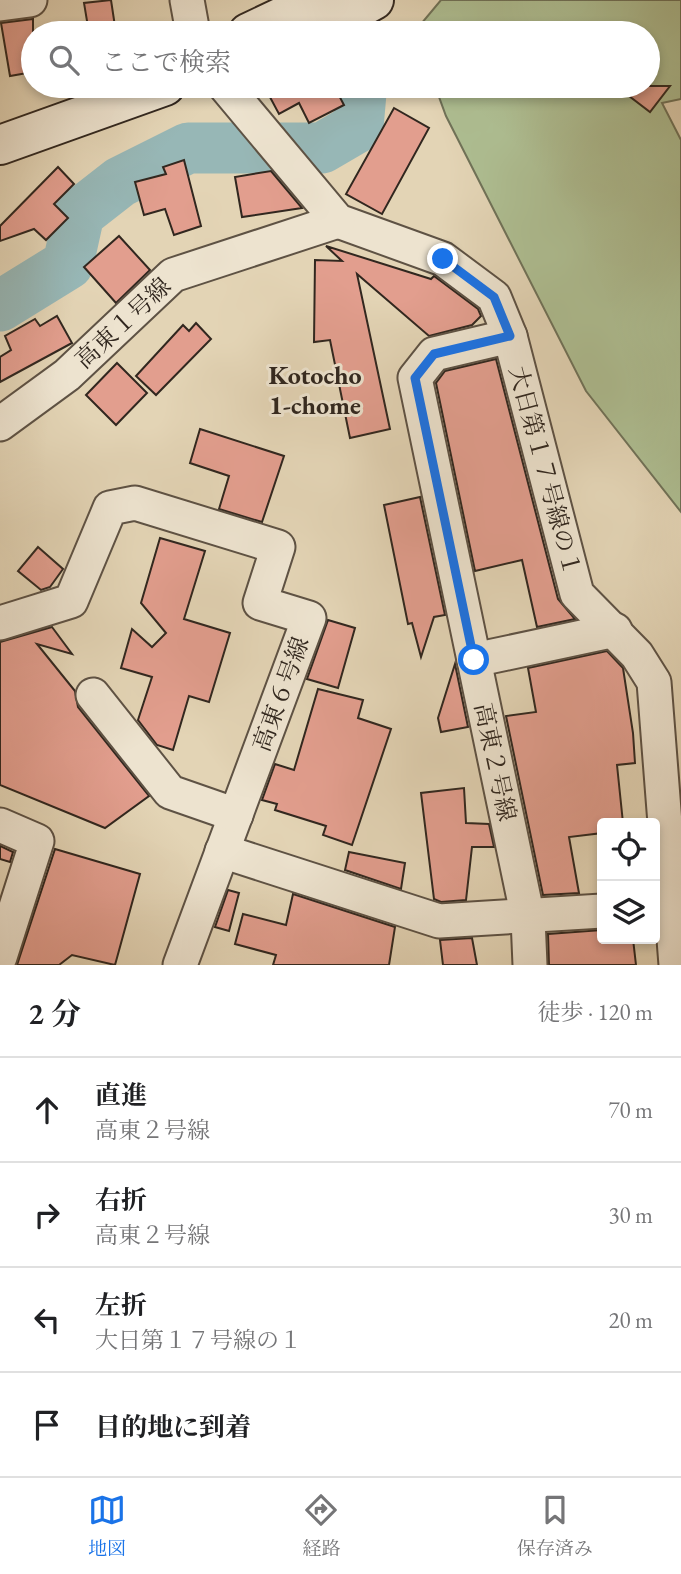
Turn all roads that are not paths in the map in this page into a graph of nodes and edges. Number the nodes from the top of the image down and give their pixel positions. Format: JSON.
{"nodes":[{"id":1,"x":30,"y":0,"type":"edge"},
{"id":2,"x":187,"y":0,"type":"edge"},
{"id":3,"x":0,"y":4,"type":"edge"},
{"id":4,"x":366,"y":6,"type":"edge"},
{"id":5,"x":307,"y":16,"type":"edge"},
{"id":6,"x":191,"y":21,"type":"edge"},
{"id":7,"x":290,"y":21,"type":"edge"},
{"id":8,"x":132,"y":98,"type":"edge"},
{"id":9,"x":234,"y":98,"type":"edge"},
{"id":10,"x":0,"y":145,"type":"edge"},
{"id":11,"x":337,"y":220,"type":"junction"},
{"id":12,"x":510,"y":336,"type":"junction"},
{"id":13,"x":0,"y":424,"type":"edge"},
{"id":14,"x":0,"y":623,"type":"edge"},
{"id":15,"x":615,"y":630,"type":"junction"},
{"id":16,"x":474,"y":660,"type":"junction"},
{"id":17,"x":93,"y":695,"type":"dead end"},
{"id":18,"x":236,"y":815,"type":"junction"},
{"id":19,"x":0,"y":825,"type":"edge"},
{"id":20,"x":222,"y":852,"type":"junction"},
{"id":21,"x":669,"y":905,"type":"edge"},
{"id":22,"x":597,"y":911,"type":"edge"},
{"id":23,"x":528,"y":918,"type":"junction"},
{"id":24,"x":0,"y":957,"type":"edge"},
{"id":25,"x":180,"y":965,"type":"edge"},
{"id":26,"x":530,"y":965,"type":"edge"},
{"id":27,"x":676,"y":965,"type":"edge"}],
"edges":[{"from":1,"to":3,"type":"street"},
{"from":2,"to":6,"type":"street"},
{"from":4,"to":5,"type":"street"},
{"from":5,"to":7,"type":"street"},
{"from":8,"to":10,"type":"street"},
{"from":9,"to":11,"type":"street"},
{"from":11,"to":12,"type":"street","name":"大日第１７号線の１"},
{"from":11,"to":13,"type":"street","name":"高東１号線"},
{"from":12,"to":15,"type":"street","name":"大日第１７号線の１"},
{"from":12,"to":16,"type":"street","name":"高東２号線"},
{"from":14,"to":18,"type":"street","name":"高東６号線"},
{"from":15,"to":16,"type":"street"},
{"from":15,"to":21,"type":"street","name":"大日第１７号線の１"},
{"from":16,"to":23,"type":"street","name":"高東２号線"},
{"from":17,"to":18,"type":"street"},
{"from":18,"to":20,"type":"street","name":"高東６号線"},
{"from":19,"to":24,"type":"street"},
{"from":20,"to":23,"type":"street"},
{"from":20,"to":25,"type":"street","name":"高東６号線"},
{"from":21,"to":27,"type":"street","name":"大日第１７号線の１"},
{"from":22,"to":23,"type":"street"},
{"from":23,"to":26,"type":"street","name":"高東２号線"}]}
